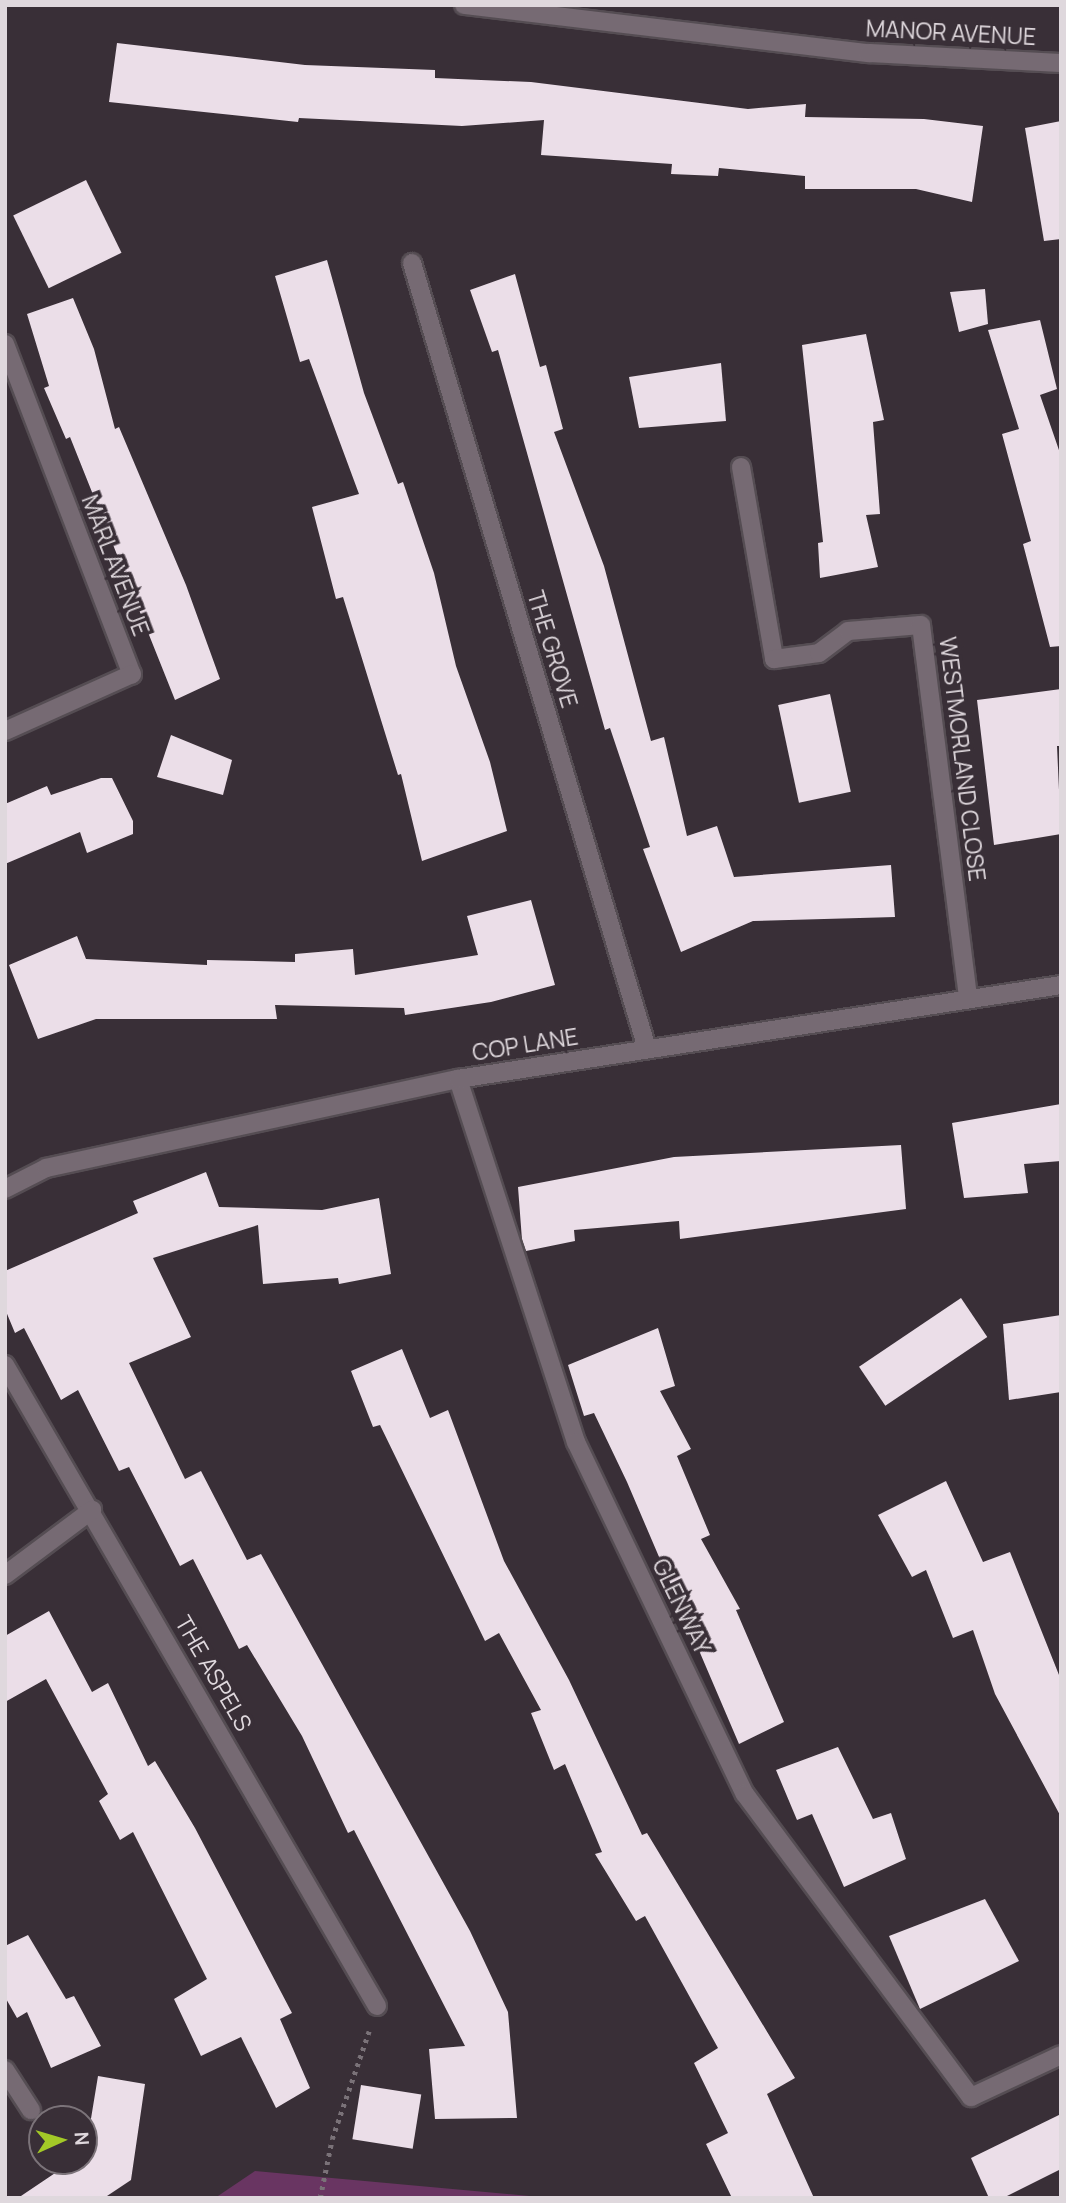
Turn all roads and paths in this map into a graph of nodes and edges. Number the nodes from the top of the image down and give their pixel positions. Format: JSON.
{"nodes":[{"id":1,"x":464,"y":5,"type":"edge"},
{"id":2,"x":536,"y":8,"type":"edge"},
{"id":3,"x":1061,"y":63,"type":"edge"},
{"id":4,"x":412,"y":263,"type":"dead end"},
{"id":5,"x":5,"y":344,"type":"edge"},
{"id":6,"x":741,"y":467,"type":"dead end"},
{"id":7,"x":5,"y":731,"type":"edge"},
{"id":8,"x":1061,"y":985,"type":"edge"},
{"id":9,"x":968,"y":997,"type":"junction"},
{"id":10,"x":647,"y":1049,"type":"junction"},
{"id":11,"x":458,"y":1079,"type":"junction"},
{"id":12,"x":5,"y":1189,"type":"edge"},
{"id":13,"x":5,"y":1365,"type":"edge"},
{"id":14,"x":92,"y":1510,"type":"junction"},
{"id":15,"x":5,"y":1574,"type":"edge"},
{"id":16,"x":377,"y":2006,"type":"joint"},
{"id":17,"x":1061,"y":2055,"type":"edge"},
{"id":18,"x":5,"y":2070,"type":"edge"},
{"id":19,"x":28,"y":2105,"type":"edge"},
{"id":20,"x":320,"y":2198,"type":"edge"}],
"edges":[{"from":1,"to":2,"type":"street","name":"MANOR AVENUE"},
{"from":2,"to":3,"type":"street","name":"MANOR AVENUE"},
{"from":4,"to":10,"type":"street","name":"THE GROVE"},
{"from":5,"to":7,"type":"street","name":"MARL AVENUE"},
{"from":6,"to":9,"type":"street","name":"WESTMORLAND CLOSE"},
{"from":8,"to":9,"type":"street","name":"COP LANE"},
{"from":9,"to":10,"type":"street","name":"COP LANE"},
{"from":10,"to":11,"type":"street","name":"COP LANE"},
{"from":11,"to":12,"type":"street","name":"COP LANE"},
{"from":11,"to":17,"type":"street","name":"GLENWAY"},
{"from":13,"to":14,"type":"street","name":"THE ASPELS"},
{"from":14,"to":15,"type":"street"},
{"from":14,"to":16,"type":"street","name":"THE ASPELS"},
{"from":16,"to":20,"type":"path"},
{"from":18,"to":19,"type":"street"}]}
